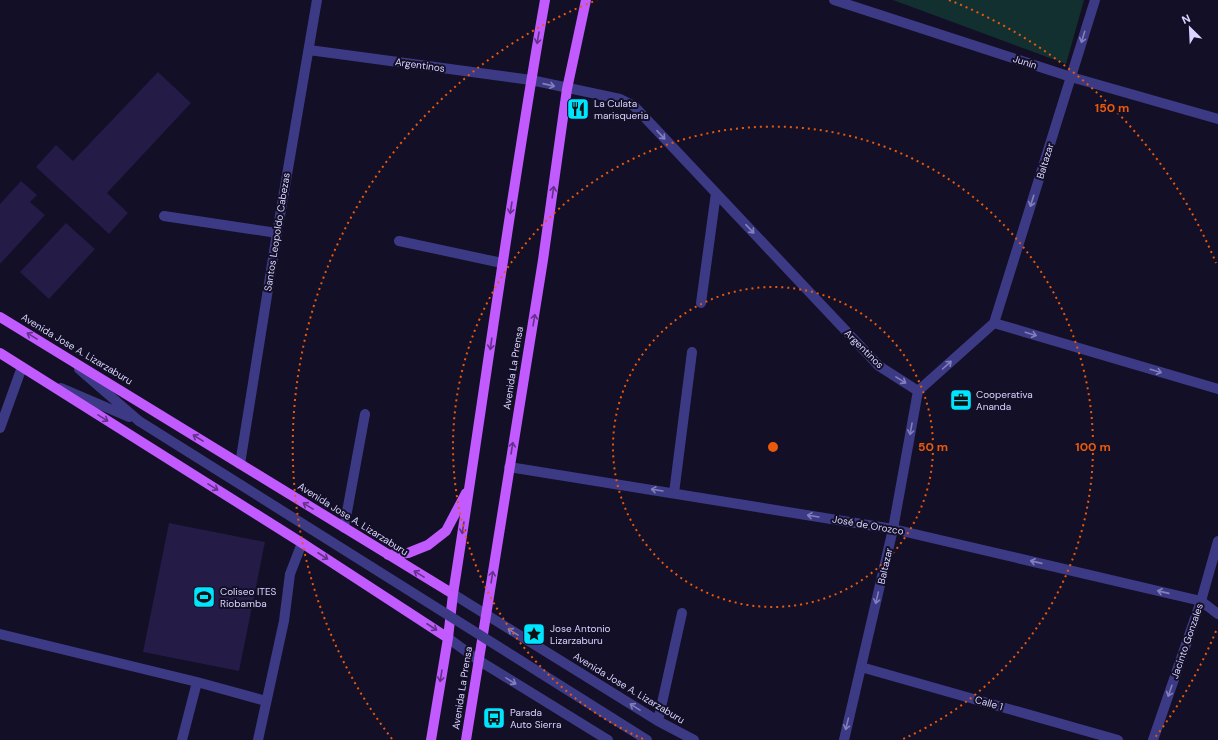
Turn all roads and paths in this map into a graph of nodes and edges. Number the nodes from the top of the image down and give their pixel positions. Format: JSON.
{"nodes":[{"id":1,"x":317,"y":0,"type":"edge"},
{"id":2,"x":545,"y":0,"type":"edge"},
{"id":3,"x":586,"y":0,"type":"edge"},
{"id":4,"x":834,"y":0,"type":"edge"},
{"id":5,"x":1095,"y":0,"type":"edge"},
{"id":6,"x":309,"y":50,"type":"junction"},
{"id":7,"x":1071,"y":77,"type":"junction"},
{"id":8,"x":531,"y":80,"type":"junction"},
{"id":9,"x":567,"y":89,"type":"junction"},
{"id":10,"x":1218,"y":119,"type":"edge"},
{"id":11,"x":716,"y":193,"type":"junction"},
{"id":12,"x":164,"y":216,"type":"dead end"},
{"id":13,"x":277,"y":234,"type":"junction"},
{"id":14,"x":399,"y":241,"type":"dead end"},
{"id":15,"x":502,"y":264,"type":"junction"},
{"id":16,"x":701,"y":303,"type":"dead end"},
{"id":17,"x":0,"y":317,"type":"edge"},
{"id":18,"x":994,"y":323,"type":"junction"},
{"id":19,"x":692,"y":352,"type":"dead end"},
{"id":20,"x":0,"y":353,"type":"edge"},
{"id":21,"x":64,"y":355,"type":"junction"},
{"id":22,"x":22,"y":367,"type":"junction"},
{"id":23,"x":47,"y":382,"type":"junction"},
{"id":24,"x":1218,"y":389,"type":"edge"},
{"id":25,"x":918,"y":391,"type":"junction"},
{"id":26,"x":365,"y":414,"type":"dead end"},
{"id":27,"x":139,"y":421,"type":"junction"},
{"id":28,"x":0,"y":428,"type":"edge"},
{"id":29,"x":240,"y":464,"type":"junction"},
{"id":30,"x":509,"y":467,"type":"junction"},
{"id":31,"x":470,"y":486,"type":"junction"},
{"id":32,"x":674,"y":493,"type":"junction"},
{"id":33,"x":344,"y":528,"type":"junction"},
{"id":34,"x":893,"y":529,"type":"junction"},
{"id":35,"x":1218,"y":541,"type":"edge"},
{"id":36,"x":302,"y":543,"type":"junction"},
{"id":37,"x":388,"y":555,"type":"junction"},
{"id":38,"x":452,"y":594,"type":"junction"},
{"id":39,"x":1201,"y":601,"type":"junction"},
{"id":40,"x":682,"y":613,"type":"dead end"},
{"id":41,"x":1218,"y":614,"type":"edge"},
{"id":42,"x":486,"y":615,"type":"junction"},
{"id":43,"x":0,"y":634,"type":"edge"},
{"id":44,"x":448,"y":638,"type":"junction"},
{"id":45,"x":478,"y":660,"type":"junction"},
{"id":46,"x":861,"y":667,"type":"junction"},
{"id":47,"x":197,"y":682,"type":"junction"},
{"id":48,"x":266,"y":701,"type":"junction"},
{"id":49,"x":658,"y":721,"type":"junction"},
{"id":50,"x":182,"y":740,"type":"edge"},
{"id":51,"x":258,"y":740,"type":"edge"},
{"id":52,"x":431,"y":740,"type":"edge"},
{"id":53,"x":466,"y":740,"type":"edge"},
{"id":54,"x":608,"y":740,"type":"edge"},
{"id":55,"x":647,"y":740,"type":"edge"},
{"id":56,"x":694,"y":740,"type":"edge"},
{"id":57,"x":844,"y":740,"type":"edge"},
{"id":58,"x":1118,"y":740,"type":"edge"},
{"id":59,"x":1153,"y":740,"type":"edge"}],
"edges":[{"from":1,"to":6,"type":"street","name":"Santos Leopoldo Cabezas"},
{"from":2,"to":8,"type":"main road","one_way":true},
{"from":3,"to":9,"type":"main road","name":"Avenida La Prensa"},
{"from":4,"to":7,"type":"street","name":"Junín"},
{"from":5,"to":7,"type":"street","name":"Baltazar","one_way":true},
{"from":6,"to":8,"type":"street","name":"Argentinos"},
{"from":6,"to":13,"type":"street","name":"Santos Leopoldo Cabezas"},
{"from":7,"to":10,"type":"street","name":"Junín"},
{"from":7,"to":18,"type":"street","name":"Baltazar","one_way":true},
{"from":8,"to":9,"type":"street","name":"Argentinos","one_way":true},
{"from":8,"to":15,"type":"main road","one_way":true},
{"from":9,"to":11,"type":"street","name":"Argentinos","one_way":true},
{"from":30,"to":9,"type":"main road","name":"Avenida La Prensa","one_way":true},
{"from":11,"to":16,"type":"street"},
{"from":11,"to":25,"type":"street","name":"Argentinos","one_way":true},
{"from":12,"to":13,"type":"street"},
{"from":13,"to":29,"type":"street","name":"Santos Leopoldo Cabezas"},
{"from":14,"to":15,"type":"street"},
{"from":15,"to":31,"type":"main road","one_way":true},
{"from":21,"to":17,"type":"main road","name":"Avenida Jose A. Lizarzaburu","one_way":true},
{"from":18,"to":24,"type":"street","one_way":true},
{"from":25,"to":18,"type":"street","one_way":true},
{"from":19,"to":32,"type":"street"},
{"from":20,"to":22,"type":"main road"},
{"from":21,"to":27,"type":"street"},
{"from":29,"to":21,"type":"main road","name":"Avenida Jose A. Lizarzaburu","one_way":true},
{"from":22,"to":23,"type":"main road"},
{"from":22,"to":28,"type":"street"},
{"from":23,"to":27,"type":"street"},
{"from":23,"to":36,"type":"main road","one_way":true},
{"from":25,"to":34,"type":"street","name":"Baltazar","one_way":true},
{"from":26,"to":33,"type":"street"},
{"from":27,"to":55,"type":"street","bridge":true},
{"from":33,"to":29,"type":"main road","name":"Avenida Jose A. Lizarzaburu","one_way":true},
{"from":32,"to":30,"type":"street","name":"José de Orozco","one_way":true},
{"from":42,"to":30,"type":"main road","name":"Avenida La Prensa","one_way":true},
{"from":31,"to":37,"type":"main road"},
{"from":31,"to":38,"type":"main road","one_way":true},
{"from":34,"to":32,"type":"street","name":"José de Orozco","one_way":true},
{"from":33,"to":37,"type":"main road","name":"Avenida Jose A. Lizarzaburu"},
{"from":39,"to":34,"type":"street","name":"José de Orozco","one_way":true},
{"from":34,"to":46,"type":"street","name":"Baltazar","one_way":true},
{"from":35,"to":39,"type":"street","name":"Jacinto Gonzales"},
{"from":36,"to":44,"type":"main road","one_way":true},
{"from":36,"to":48,"type":"street"},
{"from":38,"to":37,"type":"main road","name":"Avenida Jose A. Lizarzaburu","one_way":true},
{"from":38,"to":42,"type":"street","name":"Avenida Jose A. Lizarzaburu"},
{"from":38,"to":44,"type":"main road"},
{"from":39,"to":41,"type":"street","name":"José de Orozco"},
{"from":39,"to":59,"type":"street","name":"Jacinto Gonzales","one_way":true},
{"from":40,"to":49,"type":"street"},
{"from":42,"to":45,"type":"main road","name":"Avenida La Prensa"},
{"from":49,"to":42,"type":"street","name":"Avenida Jose A. Lizarzaburu","one_way":true},
{"from":43,"to":47,"type":"street"},
{"from":44,"to":45,"type":"street"},
{"from":44,"to":52,"type":"main road","one_way":true},
{"from":45,"to":53,"type":"main road","name":"Avenida La Prensa"},
{"from":45,"to":54,"type":"street","one_way":true},
{"from":46,"to":57,"type":"street","name":"Baltazar","one_way":true},
{"from":46,"to":58,"type":"street","name":"Calle 1"},
{"from":47,"to":48,"type":"street"},
{"from":47,"to":50,"type":"street"},
{"from":48,"to":51,"type":"street"},
{"from":49,"to":56,"type":"street","name":"Avenida Jose A. Lizarzaburu"}]}
